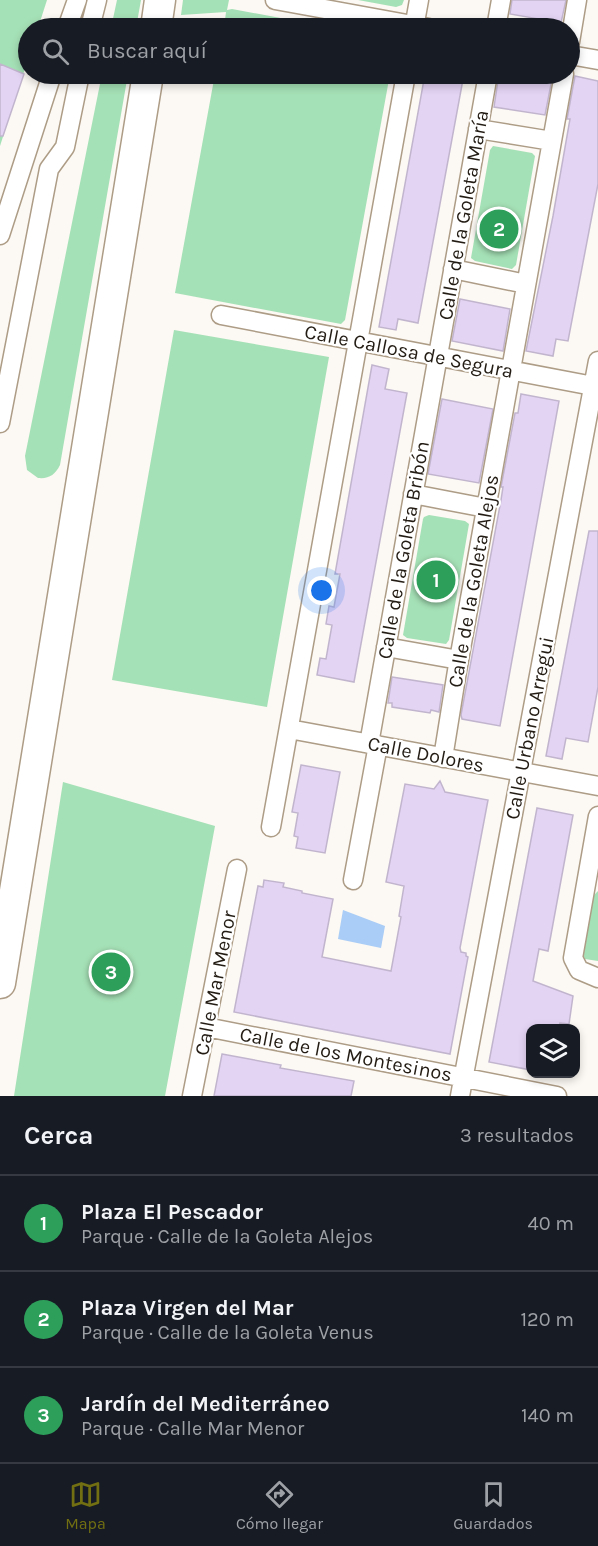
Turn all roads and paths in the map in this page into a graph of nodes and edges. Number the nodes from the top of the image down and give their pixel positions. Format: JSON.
{"nodes":[{"id":1,"x":76,"y":0,"type":"edge"},
{"id":2,"x":97,"y":0,"type":"edge"},
{"id":3,"x":160,"y":0,"type":"edge"},
{"id":4,"x":275,"y":0,"type":"edge"},
{"id":5,"x":419,"y":0,"type":"edge"},
{"id":6,"x":501,"y":0,"type":"edge"},
{"id":7,"x":577,"y":0,"type":"edge"},
{"id":8,"x":70,"y":18,"type":"edge"},
{"id":9,"x":92,"y":18,"type":"edge"},
{"id":10,"x":157,"y":18,"type":"edge"},
{"id":11,"x":368,"y":18,"type":"edge"},
{"id":12,"x":419,"y":18,"type":"edge"},
{"id":13,"x":498,"y":18,"type":"edge"},
{"id":14,"x":574,"y":18,"type":"edge"},
{"id":15,"x":580,"y":57,"type":"edge"},
{"id":16,"x":598,"y":60,"type":"edge"},
{"id":17,"x":49,"y":84,"type":"edge"},
{"id":18,"x":78,"y":84,"type":"edge"},
{"id":19,"x":146,"y":84,"type":"edge"},
{"id":20,"x":404,"y":84,"type":"edge"},
{"id":21,"x":486,"y":84,"type":"edge"},
{"id":22,"x":562,"y":84,"type":"edge"},
{"id":23,"x":47,"y":92,"type":"junction"},
{"id":24,"x":75,"y":99,"type":"junction"},
{"id":25,"x":478,"y":129,"type":"junction"},
{"id":26,"x":552,"y":141,"type":"junction"},
{"id":27,"x":23,"y":163,"type":"junction"},
{"id":28,"x":49,"y":169,"type":"junction"},
{"id":29,"x":0,"y":235,"type":"edge"},
{"id":30,"x":453,"y":269,"type":"junction"},
{"id":31,"x":526,"y":284,"type":"junction"},
{"id":32,"x":221,"y":315,"type":"dead end"},
{"id":33,"x":358,"y":341,"type":"junction"},
{"id":34,"x":438,"y":356,"type":"junction"},
{"id":35,"x":598,"y":361,"type":"edge"},
{"id":36,"x":511,"y":370,"type":"junction"},
{"id":37,"x":596,"y":386,"type":"edge"},
{"id":38,"x":0,"y":423,"type":"edge"},
{"id":39,"x":413,"y":494,"type":"junction"},
{"id":40,"x":486,"y":508,"type":"junction"},
{"id":41,"x":386,"y":647,"type":"junction"},
{"id":42,"x":459,"y":660,"type":"junction"},
{"id":43,"x":289,"y":729,"type":"junction"},
{"id":44,"x":373,"y":745,"type":"junction"},
{"id":45,"x":443,"y":758,"type":"junction"},
{"id":46,"x":521,"y":772,"type":"junction"},
{"id":47,"x":598,"y":786,"type":"edge"},
{"id":48,"x":598,"y":816,"type":"edge"},
{"id":49,"x":271,"y":827,"type":"dead end"},
{"id":50,"x":237,"y":869,"type":"dead end"},
{"id":51,"x":592,"y":876,"type":"edge"},
{"id":52,"x":353,"y":880,"type":"dead end"},
{"id":53,"x":598,"y":978,"type":"edge"},
{"id":54,"x":0,"y":983,"type":"edge"},
{"id":55,"x":206,"y":1027,"type":"junction"},
{"id":56,"x":464,"y":1078,"type":"junction"},
{"id":57,"x":192,"y":1096,"type":"edge"},
{"id":58,"x":460,"y":1096,"type":"edge"},
{"id":59,"x":556,"y":1096,"type":"edge"}],
"edges":[{"from":1,"to":8,"type":"street"},
{"from":2,"to":9,"type":"street"},
{"from":3,"to":10,"type":"highway"},
{"from":4,"to":11,"type":"street"},
{"from":5,"to":12,"type":"street"},
{"from":6,"to":13,"type":"street"},
{"from":7,"to":14,"type":"street"},
{"from":15,"to":16,"type":"street"},
{"from":17,"to":23,"type":"street"},
{"from":18,"to":24,"type":"street"},
{"from":19,"to":54,"type":"highway"},
{"from":20,"to":33,"type":"street"},
{"from":21,"to":25,"type":"street","name":"Calle de la Goleta María"},
{"from":22,"to":26,"type":"street","name":"Calle de la Goleta Alejos"},
{"from":23,"to":24,"type":"street"},
{"from":23,"to":27,"type":"street"},
{"from":24,"to":28,"type":"street"},
{"from":25,"to":26,"type":"street"},
{"from":25,"to":30,"type":"street","name":"Calle de la Goleta María"},
{"from":26,"to":31,"type":"street","name":"Calle de la Goleta Alejos"},
{"from":27,"to":28,"type":"street"},
{"from":27,"to":29,"type":"street"},
{"from":28,"to":38,"type":"street"},
{"from":30,"to":31,"type":"street"},
{"from":30,"to":34,"type":"street","name":"Calle de la Goleta María"},
{"from":31,"to":36,"type":"street","name":"Calle de la Goleta Alejos"},
{"from":32,"to":33,"type":"street","name":"Calle Callosa de Segura"},
{"from":33,"to":34,"type":"street","name":"Calle Callosa de Segura"},
{"from":33,"to":43,"type":"street"},
{"from":34,"to":36,"type":"street","name":"Calle Callosa de Segura"},
{"from":34,"to":39,"type":"street","name":"Calle de la Goleta Bribón"},
{"from":35,"to":37,"type":"street","name":"Calle Urbano Arregui"},
{"from":36,"to":37,"type":"street","name":"Calle Callosa de Segura"},
{"from":36,"to":40,"type":"street","name":"Calle de la Goleta Alejos"},
{"from":37,"to":46,"type":"street","name":"Calle Urbano Arregui"},
{"from":39,"to":40,"type":"street"},
{"from":39,"to":41,"type":"street","name":"Calle de la Goleta Bribón"},
{"from":40,"to":42,"type":"street","name":"Calle de la Goleta Alejos"},
{"from":41,"to":42,"type":"street"},
{"from":41,"to":44,"type":"street","name":"Calle de la Goleta Bribón"},
{"from":42,"to":45,"type":"street","name":"Calle de la Goleta Alejos"},
{"from":43,"to":44,"type":"street","name":"Calle Dolores"},
{"from":43,"to":49,"type":"street"},
{"from":44,"to":45,"type":"street","name":"Calle Dolores"},
{"from":44,"to":52,"type":"street","name":"Calle de la Goleta Bribón"},
{"from":45,"to":46,"type":"street","name":"Calle Dolores"},
{"from":46,"to":47,"type":"street","name":"Calle Dolores"},
{"from":46,"to":56,"type":"street","name":"Calle Urbano Arregui"},
{"from":48,"to":51,"type":"street"},
{"from":50,"to":55,"type":"street","name":"Calle Mar Menor"},
{"from":51,"to":53,"type":"street"},
{"from":55,"to":56,"type":"street","name":"Calle de los Montesinos"},
{"from":55,"to":57,"type":"street","name":"Calle Mar Menor"},
{"from":56,"to":58,"type":"street","name":"Calle Urbano Arregui"},
{"from":56,"to":59,"type":"street","name":"Calle de los Montesinos"}]}
